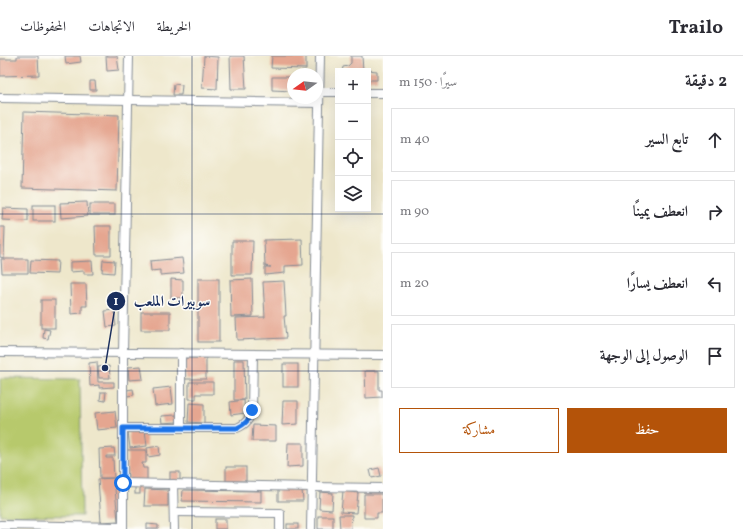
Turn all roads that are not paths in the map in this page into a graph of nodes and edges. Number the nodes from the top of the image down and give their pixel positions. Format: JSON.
{"nodes":[{"id":1,"x":129,"y":56,"type":"edge"},
{"id":2,"x":320,"y":56,"type":"edge"},
{"id":3,"x":320,"y":68,"type":"edge"},
{"id":4,"x":323,"y":92,"type":"edge"},
{"id":5,"x":335,"y":92,"type":"edge"},
{"id":6,"x":371,"y":93,"type":"edge"},
{"id":7,"x":383,"y":93,"type":"edge"},
{"id":8,"x":0,"y":98,"type":"edge"},
{"id":9,"x":128,"y":99,"type":"junction"},
{"id":10,"x":287,"y":102,"type":"edge"},
{"id":11,"x":319,"y":104,"type":"edge"},
{"id":12,"x":0,"y":352,"type":"edge"},
{"id":13,"x":123,"y":353,"type":"junction"},
{"id":14,"x":181,"y":353,"type":"junction"},
{"id":15,"x":253,"y":354,"type":"junction"},
{"id":16,"x":315,"y":354,"type":"junction"},
{"id":17,"x":383,"y":355,"type":"edge"},
{"id":18,"x":123,"y":428,"type":"junction"},
{"id":19,"x":181,"y":428,"type":"junction"},
{"id":20,"x":123,"y":483,"type":"junction"},
{"id":21,"x":173,"y":484,"type":"junction"},
{"id":22,"x":312,"y":488,"type":"junction"},
{"id":23,"x":383,"y":488,"type":"edge"},
{"id":24,"x":174,"y":512,"type":"junction"},
{"id":25,"x":0,"y":525,"type":"edge"},
{"id":26,"x":123,"y":528,"type":"edge"},
{"id":27,"x":174,"y":529,"type":"edge"},
{"id":28,"x":280,"y":529,"type":"edge"},
{"id":29,"x":311,"y":529,"type":"edge"}],
"edges":[{"from":1,"to":9,"type":"street"},
{"from":2,"to":3,"type":"street"},
{"from":4,"to":5,"type":"street"},
{"from":6,"to":7,"type":"street"},
{"from":8,"to":9,"type":"street"},
{"from":9,"to":10,"type":"street"},
{"from":9,"to":13,"type":"street"},
{"from":11,"to":16,"type":"street"},
{"from":12,"to":13,"type":"street"},
{"from":13,"to":14,"type":"street"},
{"from":13,"to":18,"type":"street"},
{"from":14,"to":15,"type":"street"},
{"from":14,"to":19,"type":"street"},
{"from":15,"to":16,"type":"street"},
{"from":15,"to":19,"type":"street"},
{"from":16,"to":17,"type":"street"},
{"from":16,"to":22,"type":"street"},
{"from":18,"to":19,"type":"street"},
{"from":18,"to":20,"type":"street"},
{"from":20,"to":21,"type":"street"},
{"from":20,"to":26,"type":"street"},
{"from":21,"to":22,"type":"street"},
{"from":21,"to":24,"type":"street"},
{"from":22,"to":23,"type":"street"},
{"from":22,"to":29,"type":"street"},
{"from":24,"to":27,"type":"street"},
{"from":24,"to":28,"type":"street"},
{"from":25,"to":26,"type":"street"}]}
